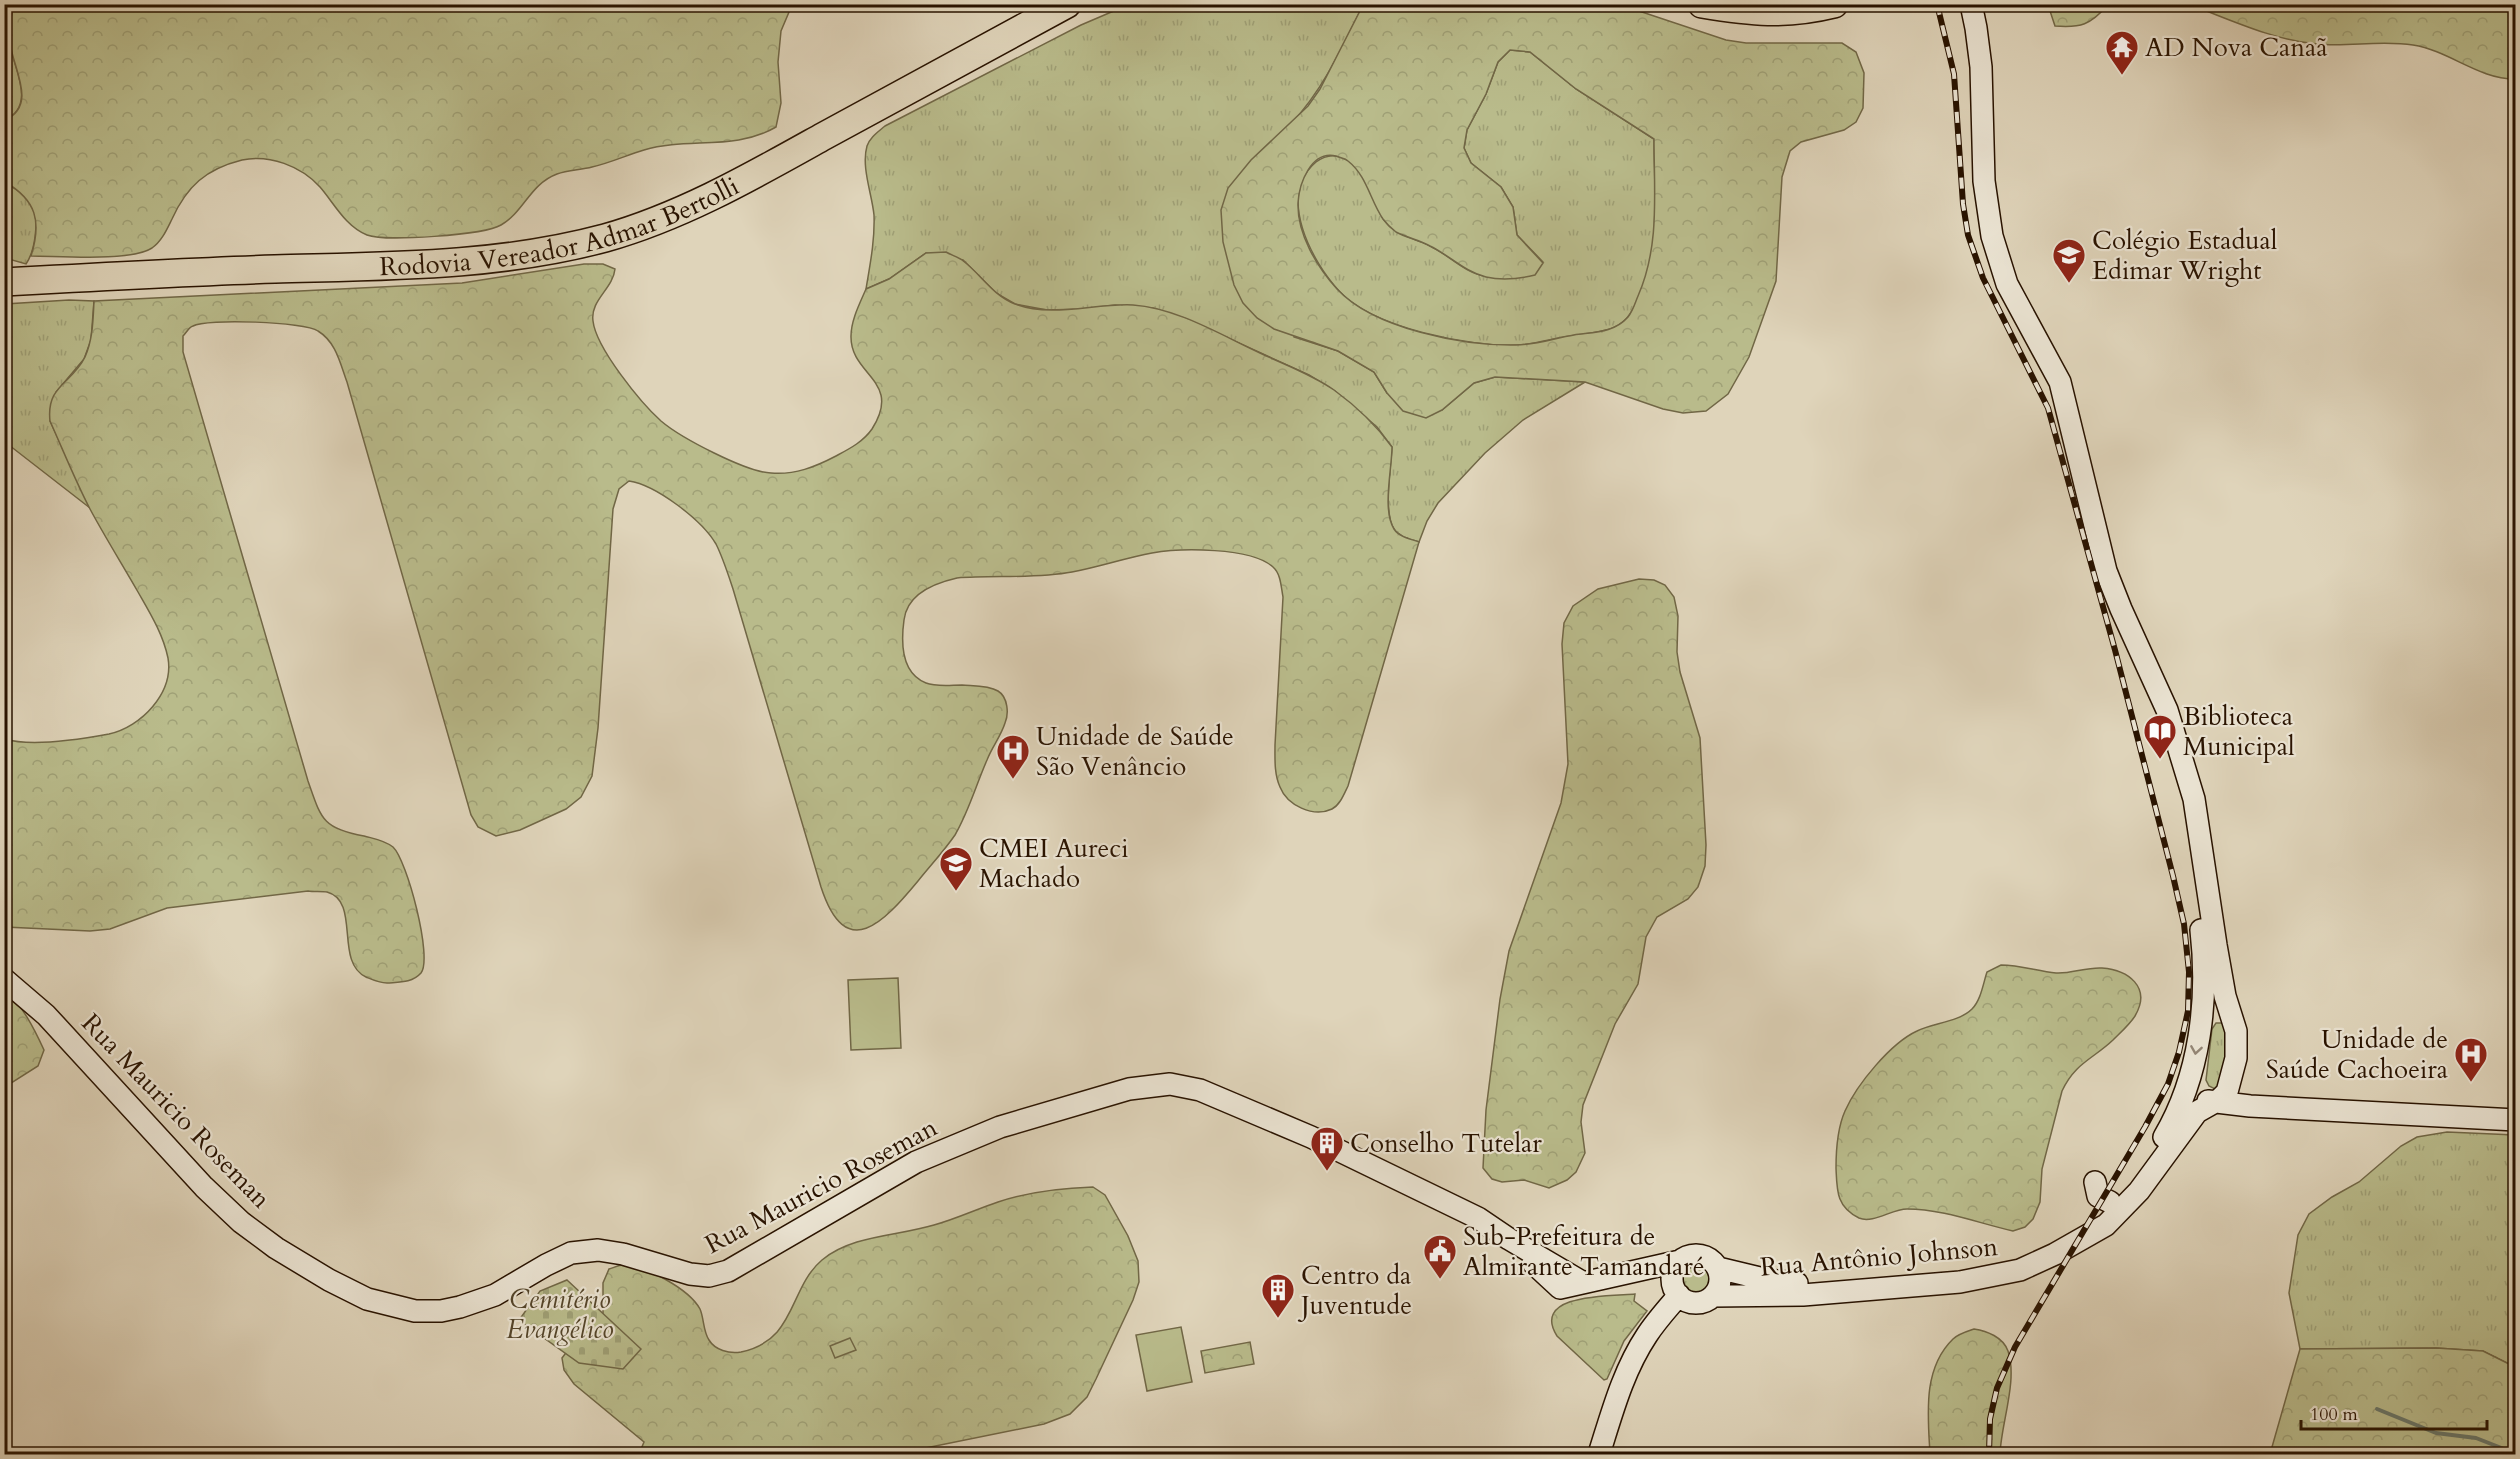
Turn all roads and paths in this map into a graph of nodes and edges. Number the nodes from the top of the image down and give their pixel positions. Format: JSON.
{"nodes":[{"id":1,"x":1067,"y":4,"type":"edge"},
{"id":2,"x":1702,"y":4,"type":"edge"},
{"id":3,"x":1834,"y":4,"type":"edge"},
{"id":4,"x":1971,"y":4,"type":"edge"},
{"id":5,"x":4,"y":282,"type":"edge"},
{"id":6,"x":2186,"y":776,"type":"junction"},
{"id":7,"x":4,"y":979,"type":"edge"},
{"id":8,"x":2202,"y":1018,"type":"junction"},
{"id":9,"x":2233,"y":1021,"type":"junction"},
{"id":10,"x":2190,"y":1082,"type":"junction"},
{"id":11,"x":2220,"y":1096,"type":"junction"},
{"id":12,"x":2516,"y":1120,"type":"edge"},
{"id":13,"x":2095,"y":1182,"type":"dead end"},
{"id":14,"x":2110,"y":1202,"type":"junction"},
{"id":15,"x":2079,"y":1235,"type":"junction"},
{"id":16,"x":1509,"y":1239,"type":"junction"},
{"id":17,"x":1680,"y":1261,"type":"junction"},
{"id":18,"x":1718,"y":1268,"type":"junction"},
{"id":19,"x":1638,"y":1272,"type":"junction"},
{"id":20,"x":1582,"y":1282,"type":"junction"},
{"id":21,"x":1681,"y":1293,"type":"junction"},
{"id":22,"x":1713,"y":1296,"type":"junction"},
{"id":23,"x":1599,"y":1455,"type":"edge"},
{"id":24,"x":1612,"y":1455,"type":"edge"}],
"edges":[{"from":1,"to":5,"type":"highway","name":"Rodovia Vereador Admar Bertolli"},
{"from":2,"to":3,"type":"highway"},
{"from":4,"to":6,"type":"main road"},
{"from":6,"to":8,"type":"main road"},
{"from":6,"to":9,"type":"main road"},
{"from":7,"to":16,"type":"main road","name":"Rua Mauricio Roseman"},
{"from":8,"to":9,"type":"main road"},
{"from":8,"to":10,"type":"main road","one_way":true},
{"from":9,"to":11,"type":"main road"},
{"from":10,"to":11,"type":"main road"},
{"from":10,"to":14,"type":"main road"},
{"from":11,"to":12,"type":"main road"},
{"from":11,"to":15,"type":"main road"},
{"from":13,"to":14,"type":"main road"},
{"from":14,"to":15,"type":"main road"},
{"from":15,"to":18,"type":"main road","name":"Rua Antônio Johnson"},
{"from":15,"to":22,"type":"main road","name":"Rua Antônio Johnson"},
{"from":16,"to":20,"type":"main road","name":"Rua Mauricio Roseman"},
{"from":16,"to":20,"type":"main road","name":"Rua Mauricio Roseman"},
{"from":17,"to":18,"type":"main road"},
{"from":17,"to":19,"type":"main road","name":"Rua Mauricio Roseman"},
{"from":17,"to":21,"type":"main road"},
{"from":18,"to":22,"type":"main road"},
{"from":19,"to":20,"type":"main road","name":"Rua Mauricio Roseman"},
{"from":19,"to":21,"type":"main road","name":"Rua Mauricio Roseman"},
{"from":21,"to":22,"type":"main road"},
{"from":21,"to":23,"type":"main road"},
{"from":21,"to":24,"type":"main road"}]}
